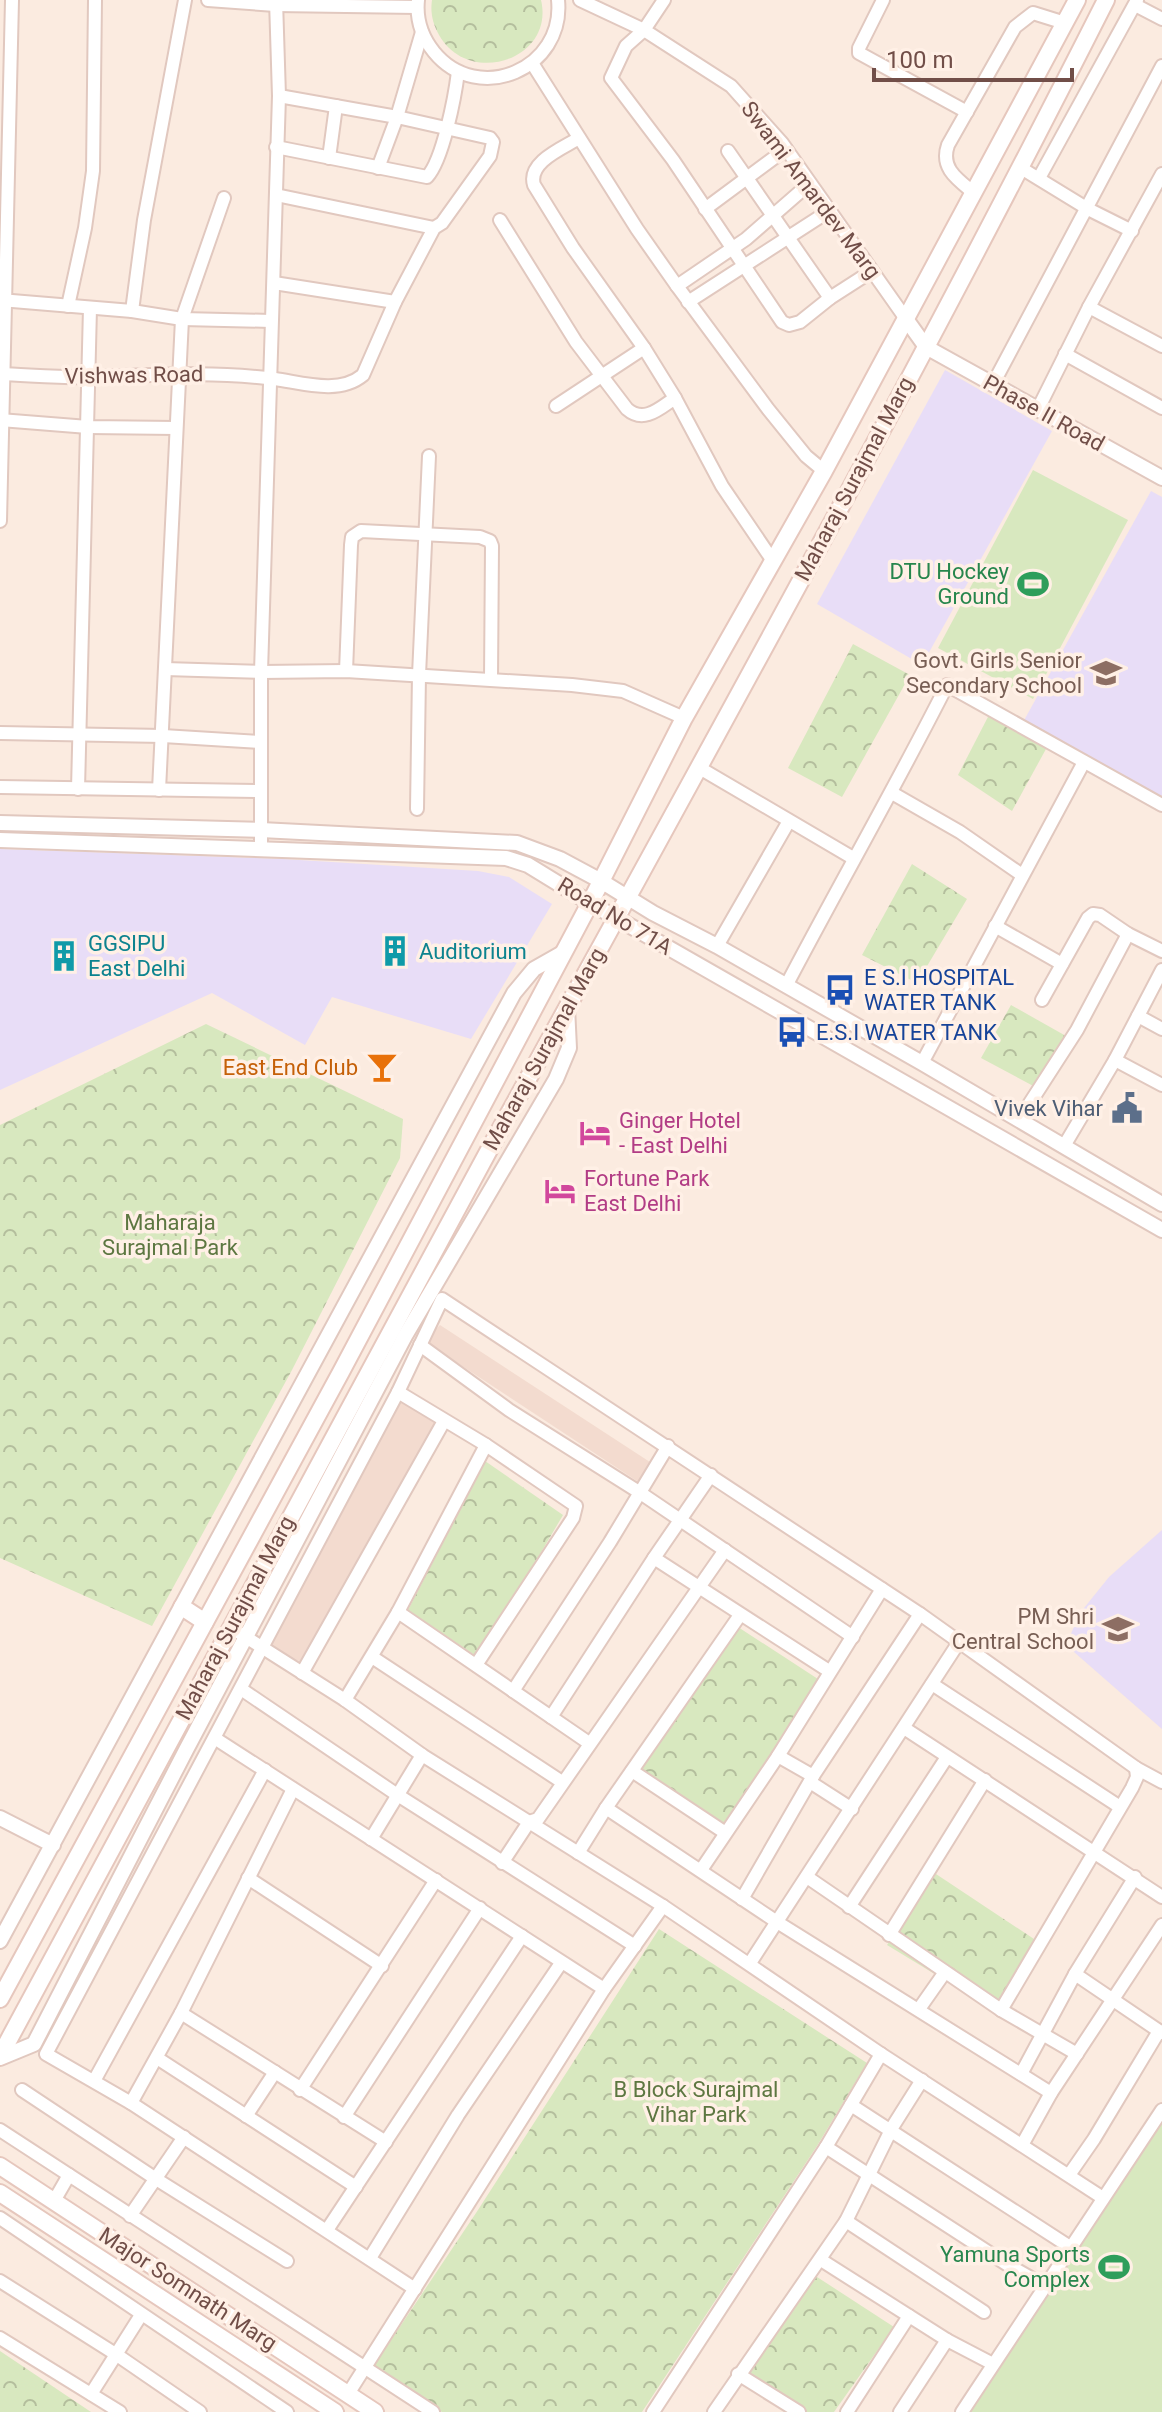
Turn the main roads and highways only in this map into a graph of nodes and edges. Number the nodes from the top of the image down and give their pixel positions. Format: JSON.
{"nodes":[{"id":1,"x":1077,"y":0,"type":"edge"},
{"id":2,"x":1106,"y":0,"type":"edge"},
{"id":3,"x":182,"y":1607,"type":"road end"},
{"id":4,"x":205,"y":1622,"type":"junction"},
{"id":5,"x":0,"y":1999,"type":"edge"},
{"id":6,"x":0,"y":2057,"type":"edge"},
{"id":7,"x":0,"y":2166,"type":"edge"},
{"id":8,"x":0,"y":2193,"type":"edge"},
{"id":9,"x":335,"y":2412,"type":"edge"},
{"id":10,"x":375,"y":2412,"type":"edge"}],
"edges":[{"from":1,"to":4,"type":"main road","name":"Maharaj Surajmal Marg"},
{"from":2,"to":6,"type":"main road","name":"Maharaj Surajmal Marg"},
{"from":3,"to":4,"type":"main road"},
{"from":4,"to":5,"type":"main road","name":"Maharaj Surajmal Marg"},
{"from":7,"to":10,"type":"main road","name":"Major Somnath Marg"},
{"from":8,"to":9,"type":"main road","name":"Major Somnath Marg"}]}
